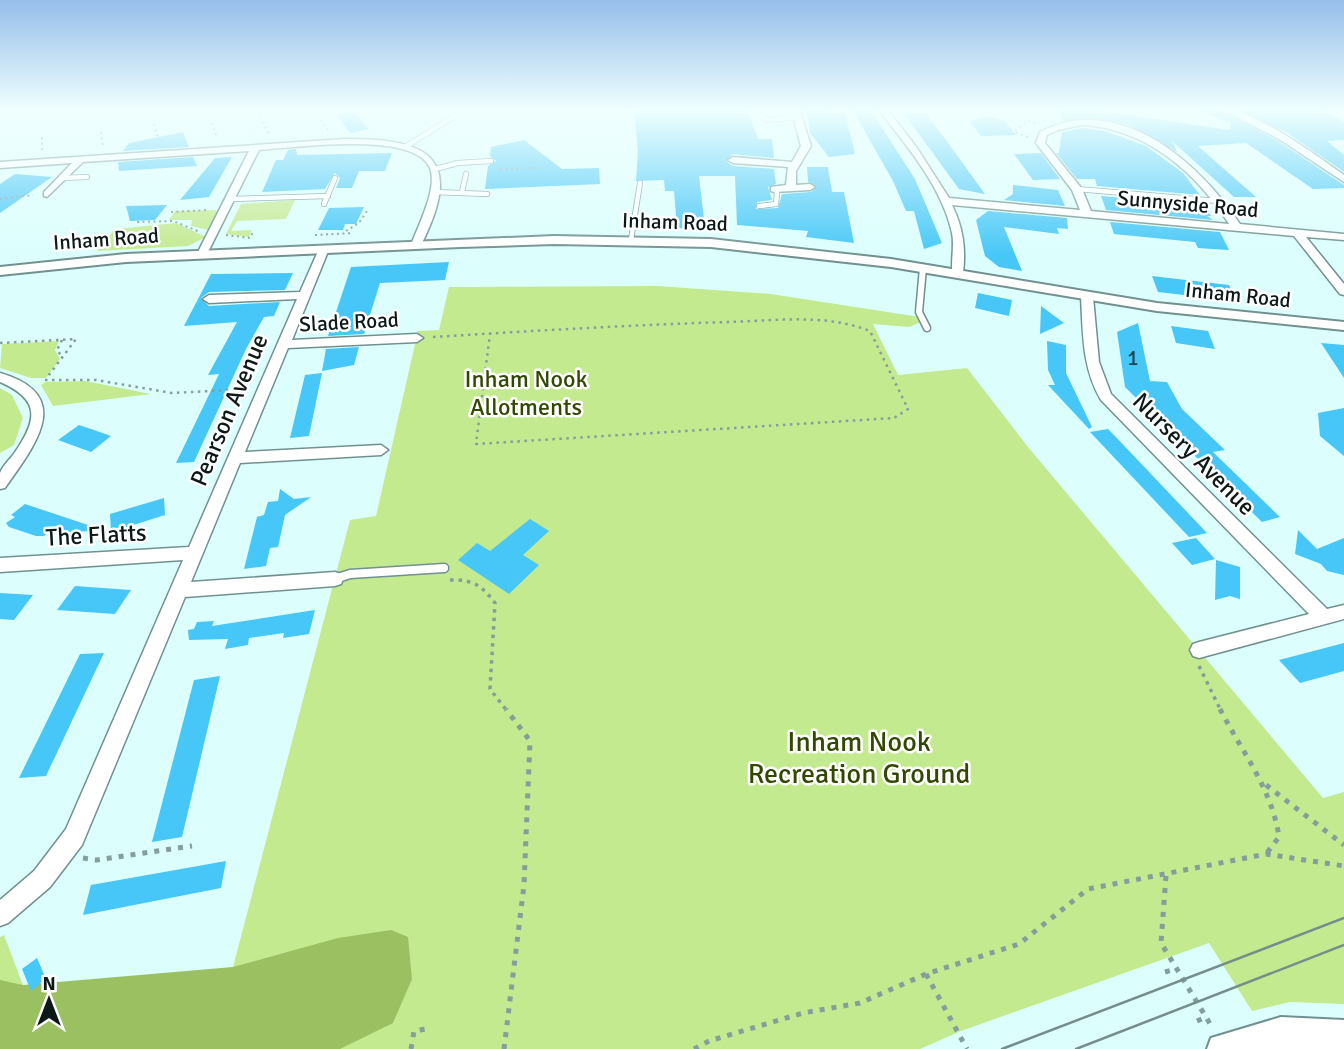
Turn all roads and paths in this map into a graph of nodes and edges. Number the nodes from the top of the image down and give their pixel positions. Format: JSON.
{"nodes":[{"id":1,"x":108,"y":158,"type":"edge"},
{"id":2,"x":251,"y":158,"type":"edge"},
{"id":3,"x":425,"y":158,"type":"edge"},
{"id":4,"x":798,"y":158,"type":"edge"},
{"id":5,"x":915,"y":158,"type":"edge"},
{"id":6,"x":1050,"y":158,"type":"edge"},
{"id":7,"x":1171,"y":158,"type":"edge"},
{"id":8,"x":1313,"y":158,"type":"edge"},
{"id":9,"x":80,"y":160,"type":"junction"},
{"id":10,"x":733,"y":160,"type":"dead end"},
{"id":11,"x":491,"y":161,"type":"dead end"},
{"id":12,"x":0,"y":165,"type":"edge"},
{"id":13,"x":794,"y":165,"type":"junction"},
{"id":14,"x":435,"y":169,"type":"junction"},
{"id":15,"x":466,"y":174,"type":"dead end"},
{"id":16,"x":87,"y":177,"type":"dead end"},
{"id":17,"x":63,"y":178,"type":"junction"},
{"id":18,"x":335,"y":178,"type":"dead end"},
{"id":19,"x":1344,"y":179,"type":"edge"},
{"id":20,"x":640,"y":183,"type":"dead end"},
{"id":21,"x":791,"y":187,"type":"junction"},
{"id":22,"x":810,"y":187,"type":"dead end"},
{"id":23,"x":774,"y":189,"type":"joint"},
{"id":24,"x":1077,"y":189,"type":"junction"},
{"id":25,"x":462,"y":191,"type":"junction"},
{"id":26,"x":433,"y":192,"type":"junction"},
{"id":27,"x":47,"y":194,"type":"junction"},
{"id":28,"x":62,"y":194,"type":"dead end"},
{"id":29,"x":487,"y":194,"type":"dead end"},
{"id":30,"x":33,"y":195,"type":"joint"},
{"id":31,"x":328,"y":196,"type":"junction"},
{"id":32,"x":0,"y":199,"type":"edge"},
{"id":33,"x":944,"y":201,"type":"junction"},
{"id":34,"x":1218,"y":201,"type":"junction"},
{"id":35,"x":228,"y":204,"type":"junction"},
{"id":36,"x":324,"y":204,"type":"dead end"},
{"id":37,"x":759,"y":206,"type":"dead end"},
{"id":38,"x":367,"y":211,"type":"dead end"},
{"id":39,"x":172,"y":212,"type":"dead end"},
{"id":40,"x":1087,"y":214,"type":"junction"},
{"id":41,"x":137,"y":222,"type":"dead end"},
{"id":42,"x":1237,"y":228,"type":"junction"},
{"id":43,"x":254,"y":230,"type":"dead end"},
{"id":44,"x":344,"y":232,"type":"dead end"},
{"id":45,"x":1297,"y":233,"type":"junction"},
{"id":46,"x":212,"y":235,"type":"junction"},
{"id":47,"x":1344,"y":237,"type":"edge"},
{"id":48,"x":631,"y":240,"type":"junction"},
{"id":49,"x":416,"y":245,"type":"junction"},
{"id":50,"x":324,"y":249,"type":"junction"},
{"id":51,"x":202,"y":254,"type":"junction"},
{"id":52,"x":923,"y":268,"type":"junction"},
{"id":53,"x":0,"y":271,"type":"edge"},
{"id":54,"x":957,"y":274,"type":"junction"},
{"id":55,"x":1344,"y":292,"type":"edge"},
{"id":56,"x":304,"y":295,"type":"junction"},
{"id":57,"x":1087,"y":296,"type":"junction"},
{"id":58,"x":209,"y":299,"type":"dead end"},
{"id":59,"x":1344,"y":326,"type":"edge"},
{"id":60,"x":927,"y":328,"type":"dead end"},
{"id":61,"x":489,"y":334,"type":"junction"},
{"id":62,"x":417,"y":338,"type":"joint"},
{"id":63,"x":62,"y":340,"type":"junction"},
{"id":64,"x":0,"y":343,"type":"edge"},
{"id":65,"x":283,"y":344,"type":"junction"},
{"id":66,"x":63,"y":358,"type":"junction"},
{"id":67,"x":0,"y":377,"type":"edge"},
{"id":68,"x":45,"y":380,"type":"junction"},
{"id":69,"x":265,"y":388,"type":"junction"},
{"id":70,"x":28,"y":390,"type":"junction"},
{"id":71,"x":381,"y":450,"type":"dead end"},
{"id":72,"x":21,"y":454,"type":"junction"},
{"id":73,"x":0,"y":456,"type":"edge"},
{"id":74,"x":236,"y":458,"type":"junction"},
{"id":75,"x":0,"y":484,"type":"edge"},
{"id":76,"x":196,"y":553,"type":"junction"},
{"id":77,"x":0,"y":565,"type":"edge"},
{"id":78,"x":444,"y":568,"type":"dead end"},
{"id":79,"x":335,"y":579,"type":"joint"},
{"id":80,"x":439,"y":580,"type":"dead end"},
{"id":81,"x":180,"y":590,"type":"junction"},
{"id":82,"x":1344,"y":612,"type":"edge"},
{"id":83,"x":1324,"y":617,"type":"junction"},
{"id":84,"x":1199,"y":650,"type":"joint"},
{"id":85,"x":1264,"y":784,"type":"junction"},
{"id":86,"x":1344,"y":845,"type":"edge"},
{"id":87,"x":192,"y":846,"type":"dead end"},
{"id":88,"x":64,"y":853,"type":"junction"},
{"id":89,"x":1266,"y":854,"type":"junction"},
{"id":90,"x":1344,"y":866,"type":"edge"},
{"id":91,"x":1166,"y":876,"type":"junction"},
{"id":92,"x":9,"y":909,"type":"edge"},
{"id":93,"x":1176,"y":969,"type":"junction"},
{"id":94,"x":1165,"y":972,"type":"dead end"},
{"id":95,"x":926,"y":974,"type":"junction"},
{"id":96,"x":1206,"y":1017,"type":"junction"},
{"id":97,"x":1197,"y":1021,"type":"dead end"},
{"id":98,"x":426,"y":1029,"type":"dead end"},
{"id":99,"x":1344,"y":1035,"type":"edge"},
{"id":100,"x":411,"y":1049,"type":"edge"},
{"id":101,"x":504,"y":1049,"type":"edge"},
{"id":102,"x":694,"y":1049,"type":"edge"},
{"id":103,"x":967,"y":1049,"type":"edge"},
{"id":104,"x":1223,"y":1049,"type":"edge"}],
"edges":[{"from":1,"to":9,"type":"street"},
{"from":2,"to":35,"type":"street"},
{"from":3,"to":14,"type":"street"},
{"from":4,"to":13,"type":"street"},
{"from":5,"to":33,"type":"street"},
{"from":6,"to":24,"type":"street"},
{"from":7,"to":34,"type":"street"},
{"from":8,"to":19,"type":"street"},
{"from":9,"to":12,"type":"street"},
{"from":9,"to":17,"type":"street"},
{"from":10,"to":13,"type":"street"},
{"from":11,"to":14,"type":"lane"},
{"from":13,"to":21,"type":"street"},
{"from":14,"to":26,"type":"street"},
{"from":15,"to":25,"type":"lane"},
{"from":16,"to":17,"type":"lane"},
{"from":17,"to":27,"type":"street"},
{"from":18,"to":31,"type":"lane"},
{"from":20,"to":48,"type":"lane"},
{"from":21,"to":22,"type":"street"},
{"from":21,"to":23,"type":"street"},
{"from":23,"to":37,"type":"lane"},
{"from":24,"to":34,"type":"lane"},
{"from":24,"to":40,"type":"street"},
{"from":25,"to":26,"type":"lane"},
{"from":25,"to":29,"type":"lane"},
{"from":26,"to":49,"type":"street"},
{"from":27,"to":28,"type":"street"},
{"from":27,"to":30,"type":"street"},
{"from":30,"to":32,"type":"path"},
{"from":31,"to":35,"type":"lane"},
{"from":31,"to":36,"type":"lane"},
{"from":33,"to":40,"type":"street","name":"Sunnyside Road"},
{"from":33,"to":54,"type":"street"},
{"from":34,"to":42,"type":"street"},
{"from":35,"to":39,"type":"path"},
{"from":35,"to":46,"type":"street"},
{"from":38,"to":44,"type":"path"},
{"from":40,"to":42,"type":"street","name":"Sunnyside Road"},
{"from":41,"to":46,"type":"path"},
{"from":42,"to":45,"type":"street","name":"Sunnyside Road"},
{"from":43,"to":46,"type":"path"},
{"from":45,"to":47,"type":"street","name":"Sunnyside Road"},
{"from":45,"to":55,"type":"street"},
{"from":46,"to":51,"type":"street"},
{"from":48,"to":49,"type":"street","name":"Inham Road"},
{"from":48,"to":52,"type":"street","name":"Inham Road"},
{"from":49,"to":50,"type":"street","name":"Inham Road"},
{"from":50,"to":51,"type":"street","name":"Inham Road"},
{"from":50,"to":56,"type":"street","name":"Pearson Avenue"},
{"from":51,"to":53,"type":"street","name":"Inham Road"},
{"from":52,"to":54,"type":"street","name":"Inham Road"},
{"from":52,"to":60,"type":"lane"},
{"from":54,"to":57,"type":"street","name":"Inham Road"},
{"from":56,"to":58,"type":"street"},
{"from":56,"to":65,"type":"street","name":"Pearson Avenue"},
{"from":57,"to":59,"type":"street","name":"Inham Road"},
{"from":57,"to":83,"type":"street","name":"Nursery Avenue"},
{"from":61,"to":61,"type":"path"},
{"from":61,"to":62,"type":"path"},
{"from":62,"to":65,"type":"street","name":"Slade Road"},
{"from":63,"to":64,"type":"path"},
{"from":63,"to":66,"type":"path"},
{"from":63,"to":66,"type":"path"},
{"from":65,"to":69,"type":"street","name":"Pearson Avenue"},
{"from":66,"to":68,"type":"path"},
{"from":67,"to":70,"type":"street"},
{"from":68,"to":69,"type":"path"},
{"from":68,"to":70,"type":"path"},
{"from":69,"to":74,"type":"street","name":"Pearson Avenue"},
{"from":70,"to":72,"type":"street"},
{"from":71,"to":74,"type":"street"},
{"from":72,"to":73,"type":"street"},
{"from":72,"to":75,"type":"street"},
{"from":74,"to":76,"type":"street","name":"Pearson Avenue"},
{"from":76,"to":77,"type":"street","name":"The Flatts"},
{"from":76,"to":81,"type":"street","name":"Pearson Avenue"},
{"from":78,"to":79,"type":"lane"},
{"from":79,"to":81,"type":"street"},
{"from":80,"to":101,"type":"path"},
{"from":81,"to":88,"type":"street","name":"Pearson Avenue"},
{"from":82,"to":83,"type":"street"},
{"from":83,"to":84,"type":"street"},
{"from":84,"to":85,"type":"path"},
{"from":85,"to":86,"type":"path"},
{"from":85,"to":89,"type":"path"},
{"from":87,"to":88,"type":"path"},
{"from":88,"to":92,"type":"street","name":"Pearson Avenue"},
{"from":89,"to":90,"type":"path"},
{"from":89,"to":91,"type":"path"},
{"from":91,"to":93,"type":"path"},
{"from":91,"to":95,"type":"path"},
{"from":93,"to":94,"type":"path"},
{"from":93,"to":96,"type":"path"},
{"from":95,"to":102,"type":"path"},
{"from":95,"to":103,"type":"path"},
{"from":96,"to":97,"type":"path"},
{"from":96,"to":104,"type":"path"},
{"from":98,"to":100,"type":"path"},
{"from":99,"to":104,"type":"street"}]}
